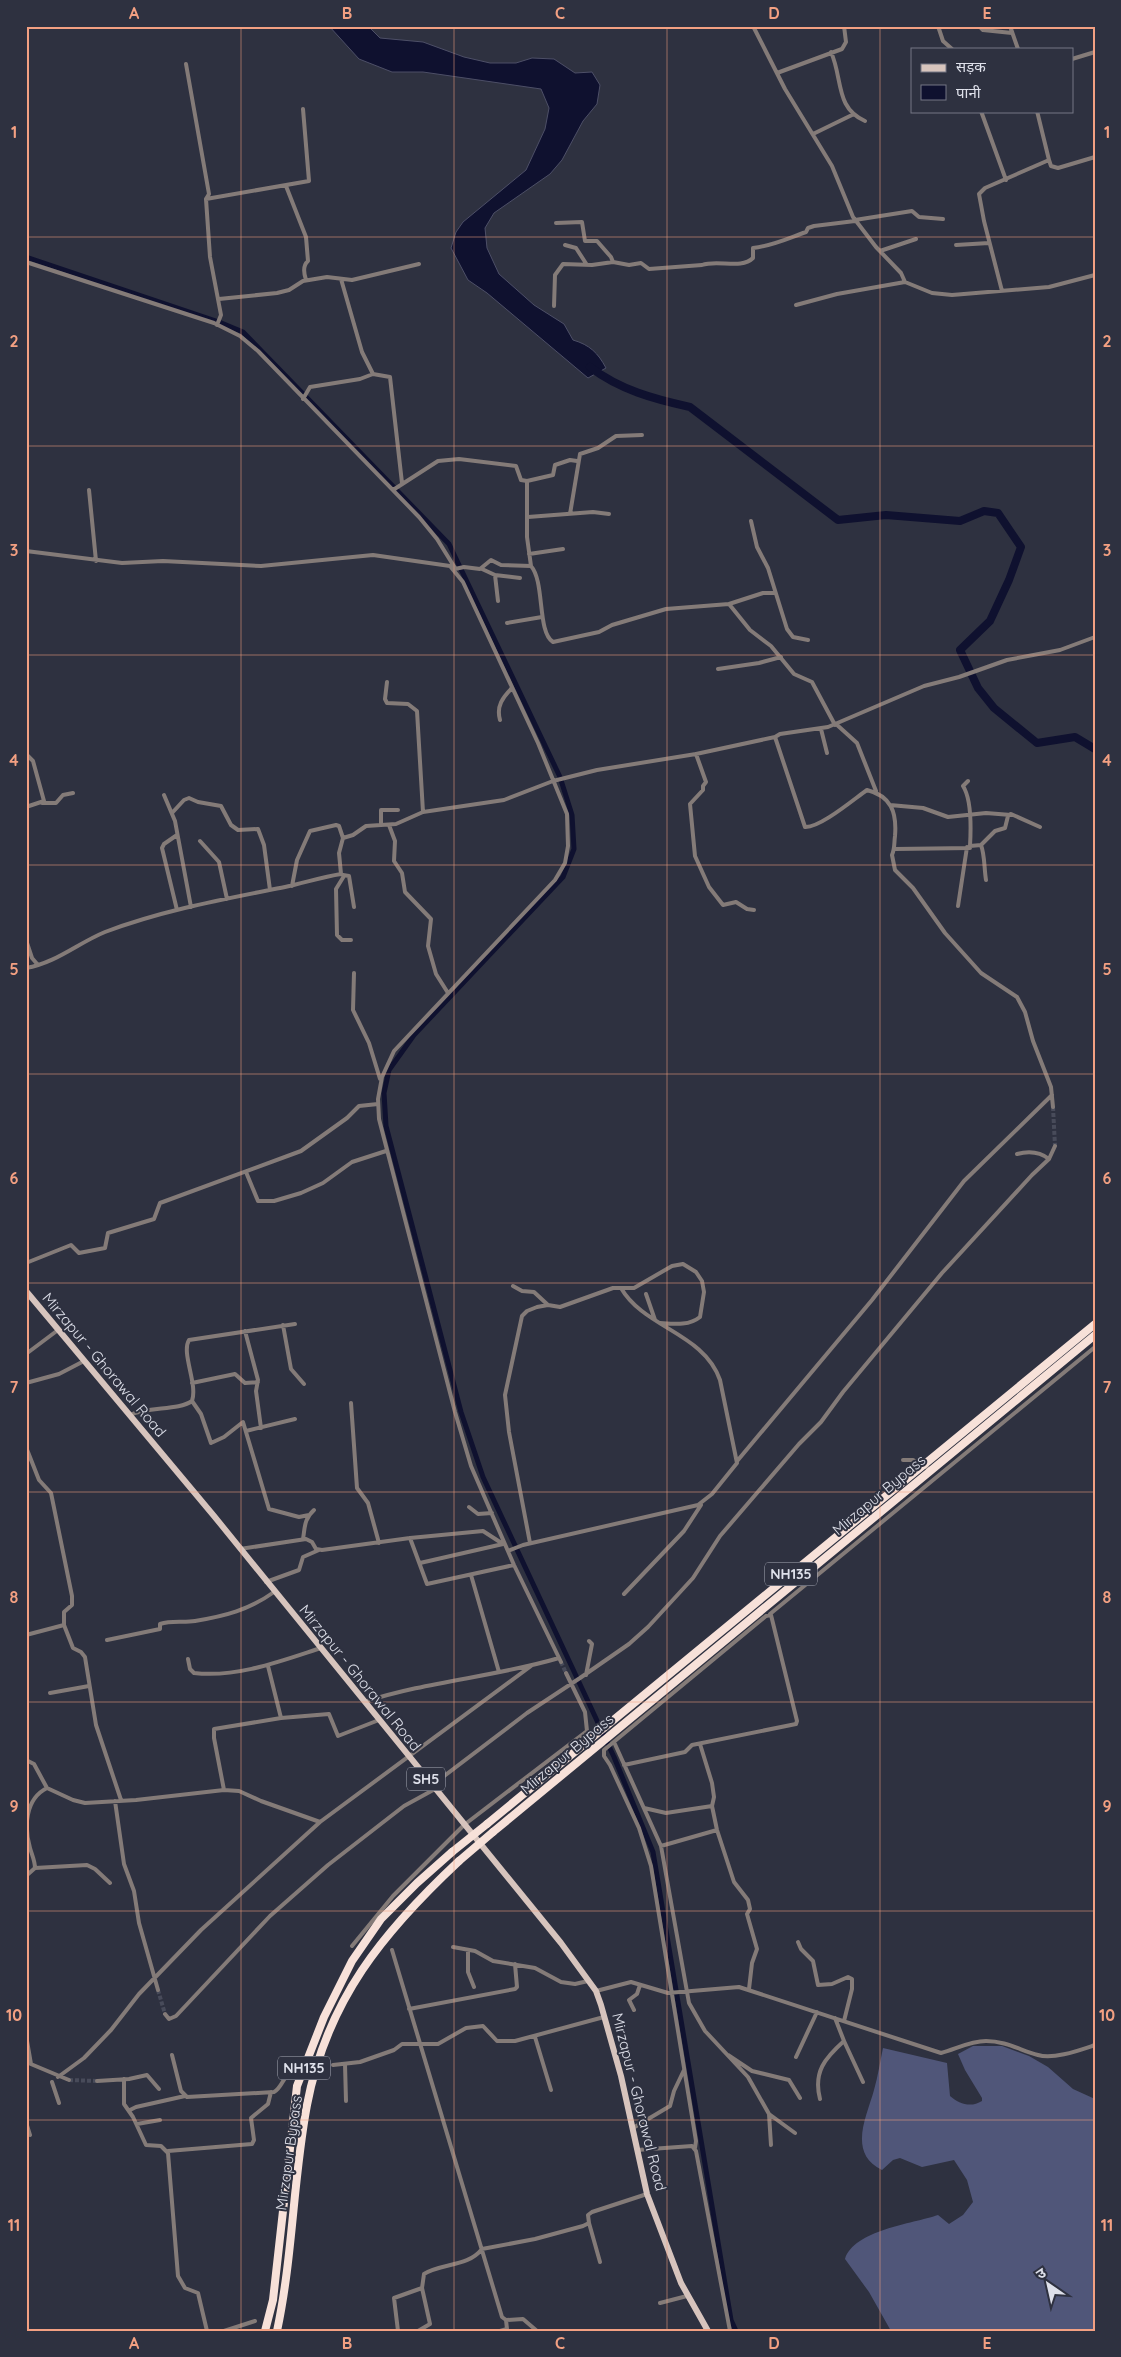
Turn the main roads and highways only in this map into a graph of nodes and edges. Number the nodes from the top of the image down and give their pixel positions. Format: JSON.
{"nodes":[{"id":1,"x":26,"y":1291,"type":"edge"},
{"id":2,"x":1095,"y":1324,"type":"edge"},
{"id":3,"x":1095,"y":1335,"type":"edge"},
{"id":4,"x":265,"y":2331,"type":"edge"},
{"id":5,"x":277,"y":2331,"type":"edge"},
{"id":6,"x":708,"y":2331,"type":"edge"}],
"edges":[{"from":1,"to":6,"type":"main road","name":"Mirzapur - Ghorawal Road","number":"SH5"},
{"from":2,"to":4,"type":"highway","name":"Mirzapur Bypass","number":"NH135","bridge":true},
{"from":3,"to":5,"type":"highway","name":"Mirzapur Bypass","number":"NH135","bridge":true}]}
